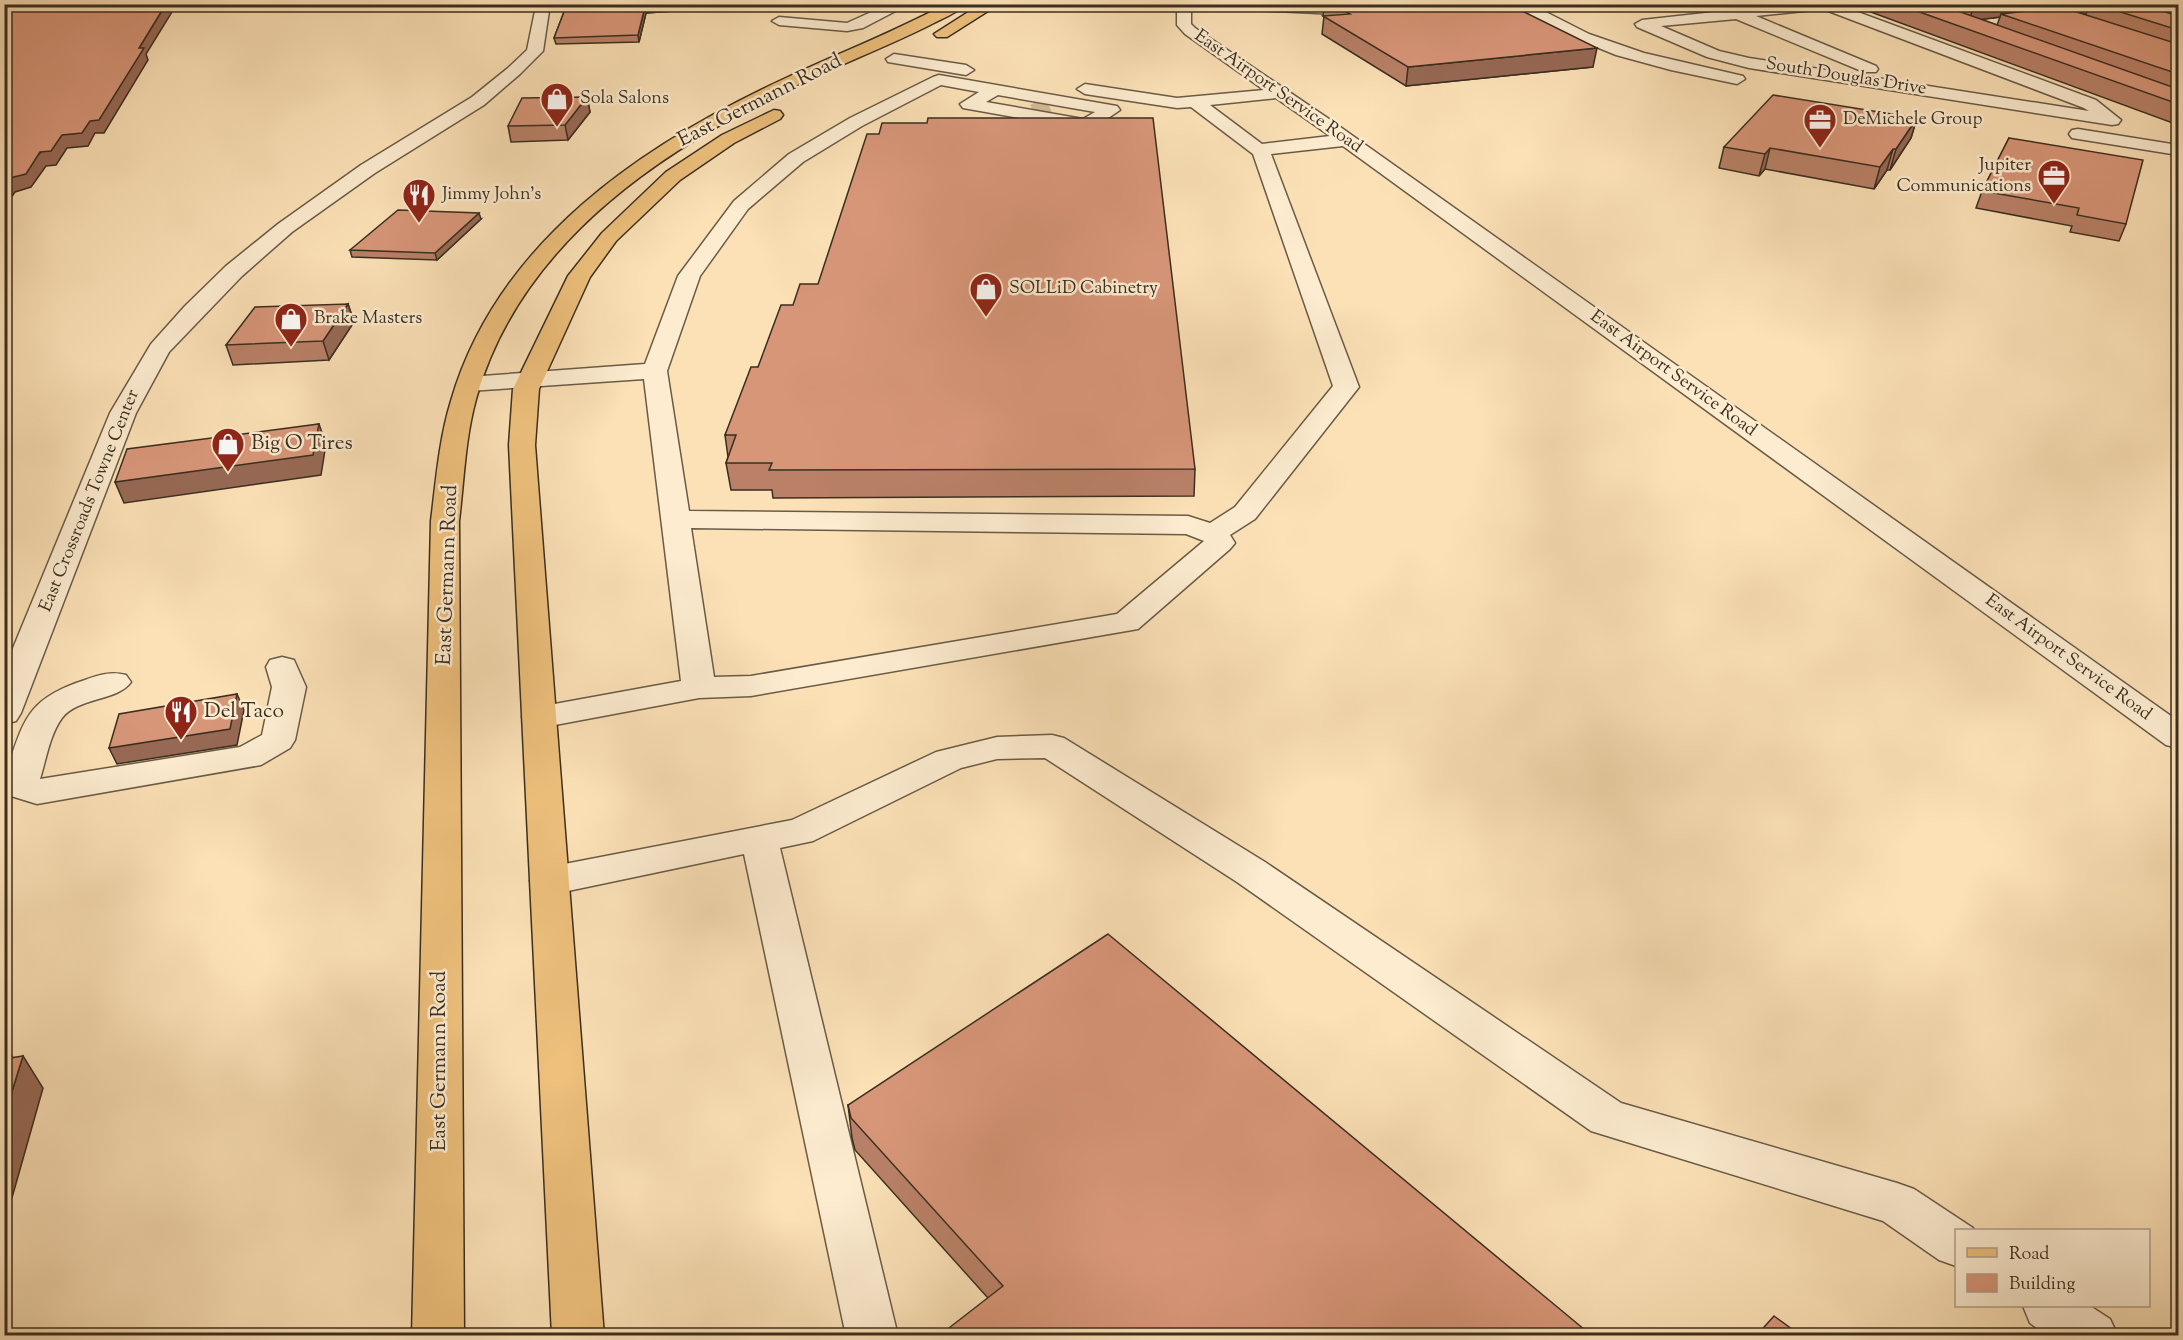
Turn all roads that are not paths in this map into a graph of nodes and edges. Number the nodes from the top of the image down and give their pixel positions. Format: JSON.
{"nodes":[{"id":1,"x":540,"y":4,"type":"edge"},
{"id":2,"x":902,"y":4,"type":"edge"},
{"id":3,"x":958,"y":4,"type":"edge"},
{"id":4,"x":992,"y":4,"type":"edge"},
{"id":5,"x":1184,"y":4,"type":"edge"},
{"id":6,"x":1212,"y":4,"type":"edge"},
{"id":7,"x":1487,"y":4,"type":"edge"},
{"id":8,"x":1518,"y":4,"type":"edge"},
{"id":9,"x":2019,"y":4,"type":"edge"},
{"id":10,"x":1822,"y":5,"type":"edge"},
{"id":11,"x":2096,"y":11,"type":"dead end"},
{"id":12,"x":1738,"y":14,"type":"junction"},
{"id":13,"x":786,"y":16,"type":"dead end"},
{"id":14,"x":1934,"y":16,"type":"edge"},
{"id":15,"x":2054,"y":16,"type":"junction"},
{"id":16,"x":1966,"y":27,"type":"junction"},
{"id":17,"x":2088,"y":27,"type":"edge"},
{"id":18,"x":1904,"y":34,"type":"junction"},
{"id":19,"x":2000,"y":39,"type":"edge"},
{"id":20,"x":1699,"y":48,"type":"junction"},
{"id":21,"x":888,"y":61,"type":"joint"},
{"id":22,"x":1658,"y":62,"type":"junction"},
{"id":23,"x":961,"y":70,"type":"junction"},
{"id":24,"x":939,"y":80,"type":"junction"},
{"id":25,"x":1757,"y":83,"type":"dead end"},
{"id":26,"x":995,"y":90,"type":"junction"},
{"id":27,"x":1918,"y":90,"type":"junction"},
{"id":28,"x":1280,"y":93,"type":"junction"},
{"id":29,"x":1197,"y":103,"type":"junction"},
{"id":30,"x":1020,"y":107,"type":"junction"},
{"id":31,"x":788,"y":108,"type":"dead end"},
{"id":32,"x":1062,"y":109,"type":"tunnel mouth"},
{"id":33,"x":719,"y":118,"type":"junction"},
{"id":34,"x":2112,"y":120,"type":"junction"},
{"id":35,"x":2134,"y":124,"type":"dead end"},
{"id":36,"x":2059,"y":131,"type":"dead end"},
{"id":37,"x":1346,"y":140,"type":"junction"},
{"id":38,"x":1258,"y":150,"type":"junction"},
{"id":39,"x":2178,"y":150,"type":"edge"},
{"id":40,"x":668,"y":180,"type":"junction"},
{"id":41,"x":655,"y":371,"type":"junction"},
{"id":42,"x":530,"y":379,"type":"junction"},
{"id":43,"x":469,"y":384,"type":"junction"},
{"id":44,"x":676,"y":519,"type":"junction"},
{"id":45,"x":1214,"y":532,"type":"junction"},
{"id":46,"x":282,"y":667,"type":"dead end"},
{"id":47,"x":114,"y":682,"type":"dead end"},
{"id":48,"x":699,"y":688,"type":"junction"},
{"id":49,"x":4,"y":713,"type":"edge"},
{"id":50,"x":539,"y":717,"type":"junction"},
{"id":51,"x":2178,"y":737,"type":"edge"},
{"id":52,"x":759,"y":838,"type":"junction"},
{"id":53,"x":549,"y":881,"type":"junction"},
{"id":54,"x":1955,"y":1243,"type":"edge"},
{"id":55,"x":2051,"y":1307,"type":"edge"},
{"id":56,"x":438,"y":1335,"type":"edge"},
{"id":57,"x":578,"y":1335,"type":"edge"},
{"id":58,"x":872,"y":1335,"type":"edge"},
{"id":59,"x":2092,"y":1335,"type":"edge"}],
"edges":[{"from":1,"to":49,"type":"street","name":"East Crossroads Towne Center"},
{"from":2,"to":13,"type":"street"},
{"from":3,"to":33,"type":"main road","name":"East Germann Road"},
{"from":4,"to":21,"type":"main road"},
{"from":5,"to":28,"type":"street","name":"East Airport Service Road"},
{"from":6,"to":7,"type":"street"},
{"from":8,"to":22,"type":"street","name":"South Douglas Drive"},
{"from":9,"to":15,"type":"street"},
{"from":10,"to":12,"type":"street"},
{"from":10,"to":18,"type":"street"},
{"from":11,"to":15,"type":"street"},
{"from":12,"to":20,"type":"street"},
{"from":12,"to":27,"type":"street"},
{"from":14,"to":16,"type":"street"},
{"from":15,"to":16,"type":"street"},
{"from":15,"to":17,"type":"street"},
{"from":16,"to":18,"type":"street"},
{"from":16,"to":19,"type":"street"},
{"from":18,"to":34,"type":"street"},
{"from":20,"to":22,"type":"street"},
{"from":20,"to":27,"type":"street"},
{"from":21,"to":23,"type":"street"},
{"from":22,"to":25,"type":"street","name":"South Douglas Drive"},
{"from":23,"to":24,"type":"street"},
{"from":23,"to":29,"type":"street"},
{"from":24,"to":26,"type":"street"},
{"from":24,"to":41,"type":"street"},
{"from":26,"to":30,"type":"street"},
{"from":26,"to":30,"type":"street"},
{"from":27,"to":34,"type":"street"},
{"from":28,"to":29,"type":"street"},
{"from":28,"to":37,"type":"street","name":"East Airport Service Road"},
{"from":29,"to":38,"type":"street"},
{"from":30,"to":32,"type":"street"},
{"from":31,"to":40,"type":"main road","name":"East Germann Road"},
{"from":33,"to":40,"type":"main road"},
{"from":33,"to":43,"type":"main road","name":"East Germann Road"},
{"from":34,"to":35,"type":"street"},
{"from":36,"to":39,"type":"street"},
{"from":37,"to":38,"type":"street"},
{"from":37,"to":51,"type":"street","name":"East Airport Service Road"},
{"from":38,"to":45,"type":"street"},
{"from":40,"to":42,"type":"main road","name":"East Germann Road"},
{"from":41,"to":42,"type":"street"},
{"from":41,"to":44,"type":"street"},
{"from":42,"to":43,"type":"street"},
{"from":42,"to":50,"type":"main road","name":"East Germann Road"},
{"from":43,"to":56,"type":"main road","name":"East Germann Road"},
{"from":44,"to":45,"type":"street"},
{"from":44,"to":48,"type":"street"},
{"from":45,"to":48,"type":"street"},
{"from":46,"to":47,"type":"street"},
{"from":48,"to":50,"type":"street"},
{"from":50,"to":53,"type":"main road","name":"East Germann Road"},
{"from":52,"to":53,"type":"street"},
{"from":52,"to":54,"type":"street"},
{"from":52,"to":58,"type":"street"},
{"from":53,"to":57,"type":"main road","name":"East Germann Road"},
{"from":55,"to":59,"type":"street"}]}
